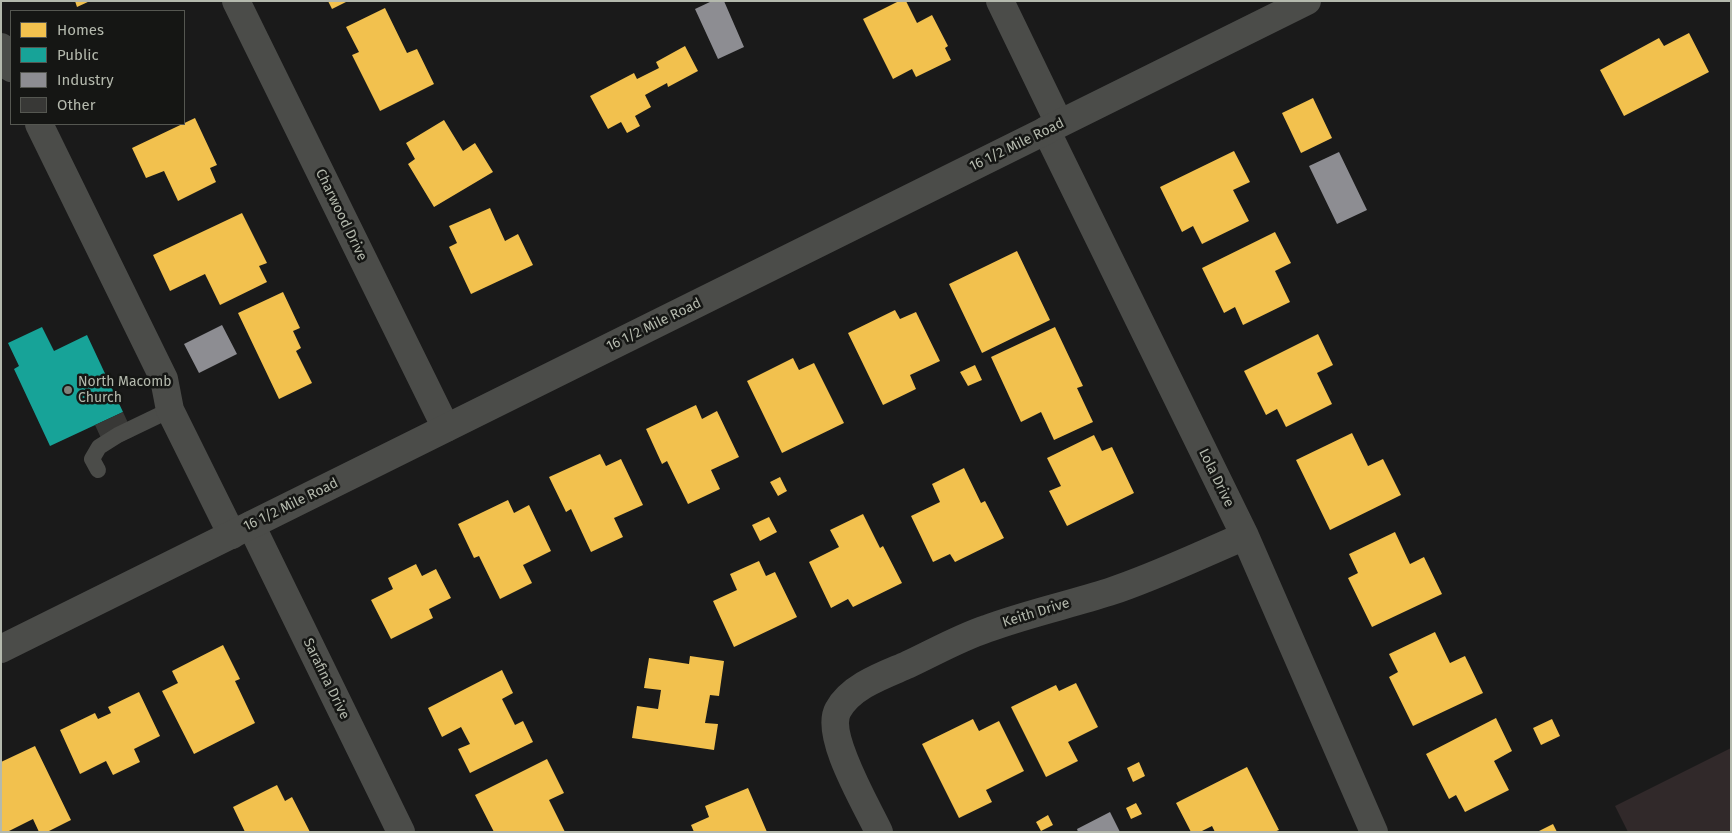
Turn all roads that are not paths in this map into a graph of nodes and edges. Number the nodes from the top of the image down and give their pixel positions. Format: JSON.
{"nodes":[{"id":1,"x":236,"y":1,"type":"edge"},
{"id":2,"x":1000,"y":1,"type":"edge"},
{"id":3,"x":1307,"y":1,"type":"edge"},
{"id":4,"x":1,"y":47,"type":"edge"},
{"id":5,"x":10,"y":66,"type":"edge"},
{"id":6,"x":39,"y":125,"type":"edge"},
{"id":7,"x":1052,"y":126,"type":"junction"},
{"id":8,"x":170,"y":410,"type":"junction"},
{"id":9,"x":446,"y":428,"type":"junction"},
{"id":10,"x":98,"y":470,"type":"dead end"},
{"id":11,"x":241,"y":530,"type":"junction"},
{"id":12,"x":1245,"y":536,"type":"junction"},
{"id":13,"x":1,"y":648,"type":"edge"},
{"id":14,"x":401,"y":832,"type":"edge"},
{"id":15,"x":879,"y":832,"type":"edge"},
{"id":16,"x":1374,"y":832,"type":"edge"}],
"edges":[{"from":1,"to":9,"type":"street","name":"Charwood Drive"},
{"from":2,"to":7,"type":"street","name":"Lola Drive"},
{"from":3,"to":7,"type":"street","name":"16 1/2 Mile Road"},
{"from":4,"to":5,"type":"street"},
{"from":6,"to":8,"type":"street","name":"Sarafina Drive"},
{"from":7,"to":9,"type":"street","name":"16 1/2 Mile Road"},
{"from":7,"to":12,"type":"street","name":"Lola Drive"},
{"from":8,"to":10,"type":"lane"},
{"from":8,"to":11,"type":"street","name":"Sarafina Drive"},
{"from":9,"to":11,"type":"street","name":"16 1/2 Mile Road"},
{"from":11,"to":13,"type":"street","name":"16 1/2 Mile Road"},
{"from":11,"to":14,"type":"street","name":"Sarafina Drive"},
{"from":12,"to":15,"type":"street","name":"Keith Drive"},
{"from":12,"to":16,"type":"street","name":"Lola Drive"}]}
